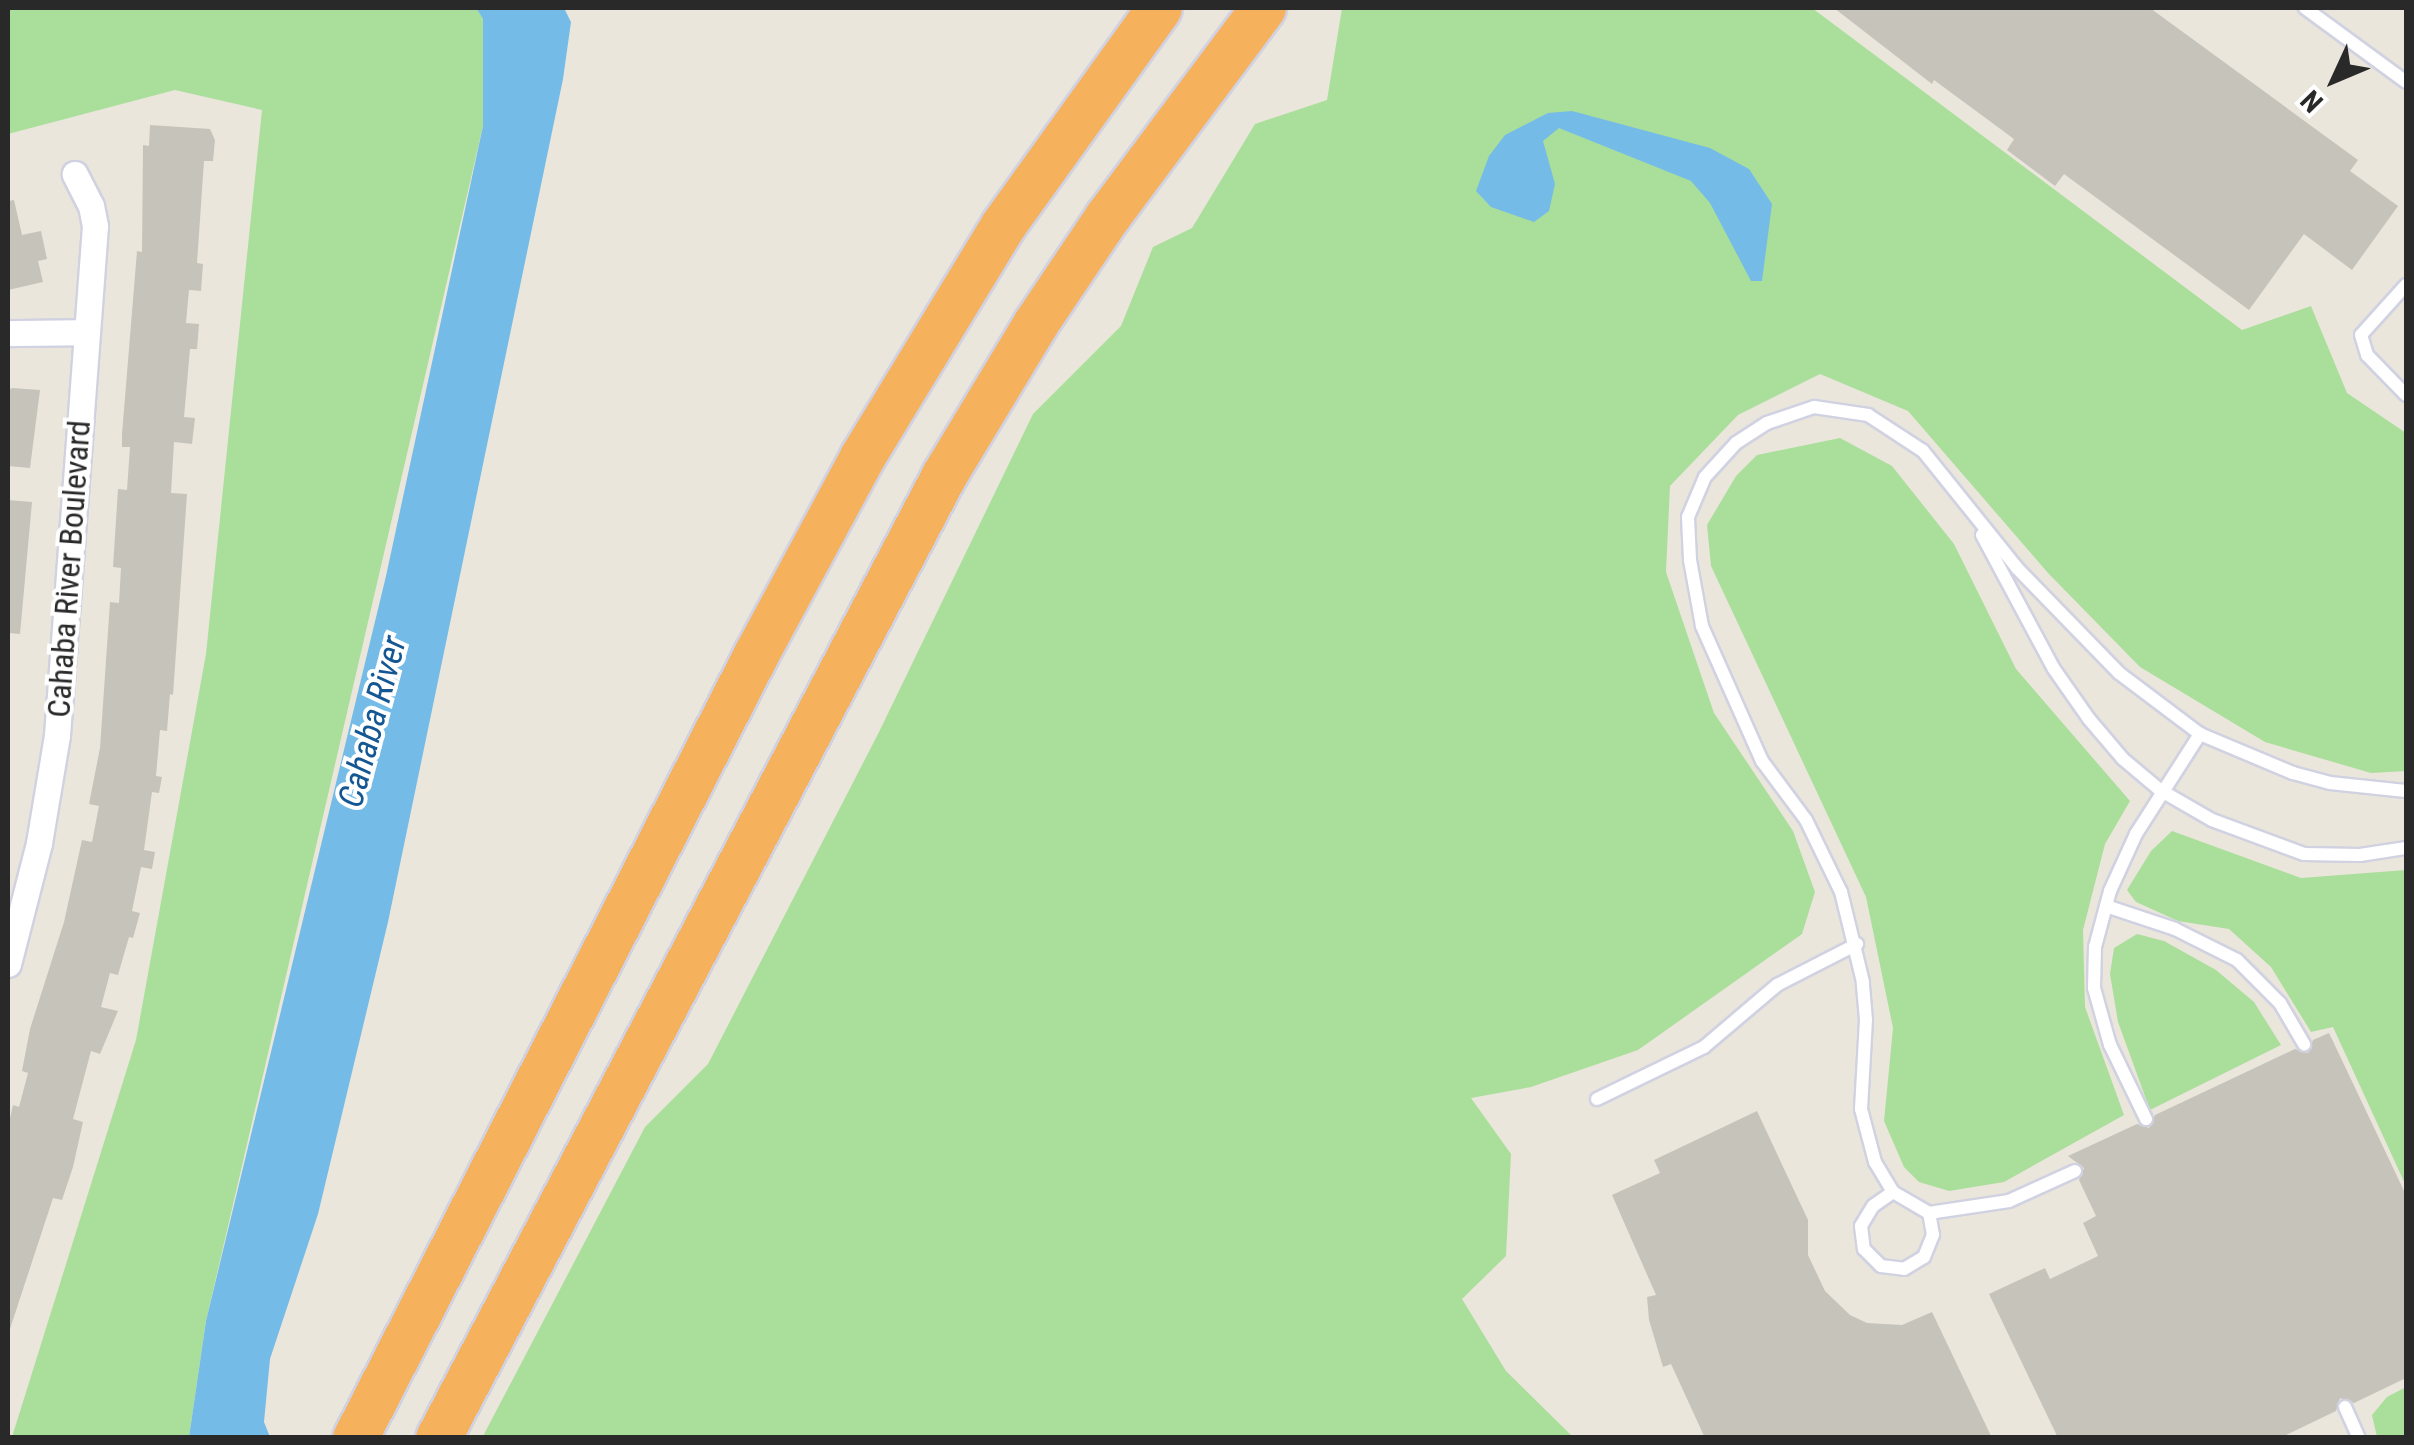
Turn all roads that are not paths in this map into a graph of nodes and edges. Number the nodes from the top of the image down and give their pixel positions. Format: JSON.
{"nodes":[{"id":1,"x":1159,"y":8,"type":"edge"},
{"id":2,"x":1263,"y":8,"type":"edge"},
{"id":3,"x":2305,"y":8,"type":"edge"},
{"id":4,"x":2406,"y":82,"type":"edge"},
{"id":5,"x":75,"y":174,"type":"dead end"},
{"id":6,"x":2404,"y":294,"type":"edge"},
{"id":7,"x":87,"y":332,"type":"junction"},
{"id":8,"x":8,"y":333,"type":"edge"},
{"id":9,"x":2406,"y":394,"type":"edge"},
{"id":10,"x":1964,"y":502,"type":"junction"},
{"id":11,"x":2200,"y":734,"type":"junction"},
{"id":12,"x":2160,"y":790,"type":"junction"},
{"id":13,"x":2406,"y":791,"type":"edge"},
{"id":14,"x":2406,"y":848,"type":"edge"},
{"id":15,"x":2106,"y":906,"type":"junction"},
{"id":16,"x":1857,"y":944,"type":"junction"},
{"id":17,"x":8,"y":964,"type":"edge"},
{"id":18,"x":2304,"y":1044,"type":"dead end"},
{"id":19,"x":1597,"y":1099,"type":"dead end"},
{"id":20,"x":2146,"y":1119,"type":"dead end"},
{"id":21,"x":2075,"y":1172,"type":"dead end"},
{"id":22,"x":1893,"y":1192,"type":"junction"},
{"id":23,"x":1929,"y":1212,"type":"junction"},
{"id":24,"x":2345,"y":1407,"type":"dead end"},
{"id":25,"x":355,"y":1438,"type":"edge"},
{"id":26,"x":438,"y":1438,"type":"edge"},
{"id":27,"x":2359,"y":1438,"type":"edge"}],
"edges":[{"from":1,"to":25,"type":"highway"},
{"from":2,"to":26,"type":"highway"},
{"from":3,"to":4,"type":"lane"},
{"from":5,"to":7,"type":"street","name":"Cahaba River Boulevard"},
{"from":6,"to":9,"type":"lane"},
{"from":7,"to":8,"type":"street"},
{"from":7,"to":17,"type":"street","name":"Cahaba River Boulevard"},
{"from":10,"to":11,"type":"lane"},
{"from":10,"to":12,"type":"lane"},
{"from":10,"to":16,"type":"lane"},
{"from":11,"to":12,"type":"lane"},
{"from":11,"to":13,"type":"lane"},
{"from":12,"to":14,"type":"lane"},
{"from":12,"to":15,"type":"lane"},
{"from":15,"to":18,"type":"lane"},
{"from":15,"to":20,"type":"lane"},
{"from":16,"to":19,"type":"lane"},
{"from":16,"to":22,"type":"lane"},
{"from":21,"to":23,"type":"lane"},
{"from":22,"to":23,"type":"lane"},
{"from":22,"to":23,"type":"lane"},
{"from":24,"to":27,"type":"lane"}]}
